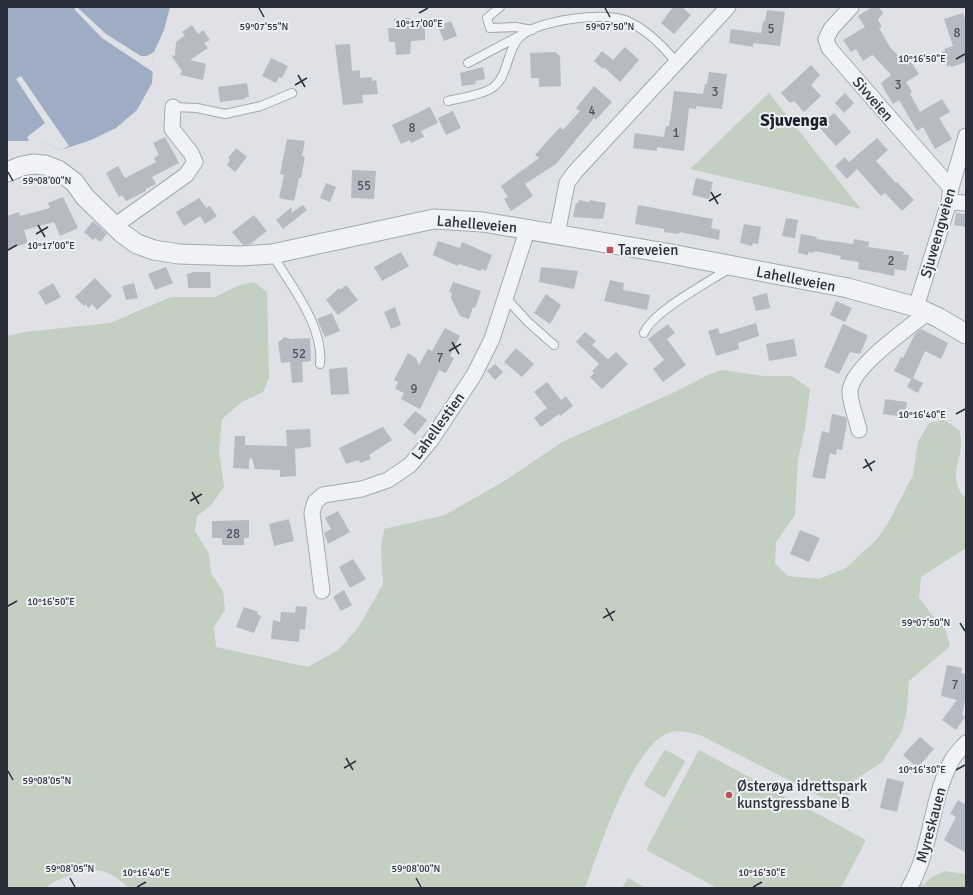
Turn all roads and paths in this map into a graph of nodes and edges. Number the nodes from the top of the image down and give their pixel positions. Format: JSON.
{"nodes":[{"id":1,"x":500,"y":7,"type":"edge"},
{"id":2,"x":728,"y":7,"type":"edge"},
{"id":3,"x":851,"y":7,"type":"edge"},
{"id":4,"x":532,"y":30,"type":"junction"},
{"id":5,"x":676,"y":62,"type":"junction"},
{"id":6,"x":468,"y":64,"type":"dead end"},
{"id":7,"x":292,"y":93,"type":"dead end"},
{"id":8,"x":448,"y":101,"type":"dead end"},
{"id":9,"x":173,"y":107,"type":"joint"},
{"id":10,"x":966,"y":136,"type":"edge"},
{"id":11,"x":7,"y":172,"type":"edge"},
{"id":12,"x":950,"y":195,"type":"junction"},
{"id":13,"x":966,"y":203,"type":"edge"},
{"id":14,"x":113,"y":227,"type":"junction"},
{"id":15,"x":528,"y":228,"type":"junction"},
{"id":16,"x":557,"y":234,"type":"junction"},
{"id":17,"x":272,"y":254,"type":"junction"},
{"id":18,"x":732,"y":267,"type":"junction"},
{"id":19,"x":505,"y":297,"type":"junction"},
{"id":20,"x":922,"y":310,"type":"junction"},
{"id":21,"x":644,"y":333,"type":"dead end"},
{"id":22,"x":966,"y":334,"type":"edge"},
{"id":23,"x":554,"y":345,"type":"dead end"},
{"id":24,"x":320,"y":364,"type":"dead end"},
{"id":25,"x":859,"y":430,"type":"dead end"},
{"id":26,"x":322,"y":591,"type":"dead end"},
{"id":27,"x":966,"y":742,"type":"edge"},
{"id":28,"x":909,"y":888,"type":"edge"}],
"edges":[{"from":1,"to":4,"type":"lane"},
{"from":2,"to":5,"type":"street"},
{"from":3,"to":12,"type":"street","name":"Sivveien"},
{"from":4,"to":5,"type":"lane"},
{"from":4,"to":6,"type":"lane"},
{"from":4,"to":8,"type":"lane"},
{"from":5,"to":16,"type":"street"},
{"from":7,"to":9,"type":"lane"},
{"from":9,"to":14,"type":"street"},
{"from":10,"to":12,"type":"street","name":"Sjuveengveien"},
{"from":11,"to":14,"type":"street","name":"Lahelleveien"},
{"from":12,"to":13,"type":"street"},
{"from":12,"to":20,"type":"street","name":"Sjuveengveien"},
{"from":14,"to":17,"type":"street","name":"Lahelleveien"},
{"from":15,"to":16,"type":"street","name":"Lahelleveien"},
{"from":15,"to":17,"type":"street","name":"Lahelleveien"},
{"from":15,"to":19,"type":"street","name":"Lahellestien"},
{"from":16,"to":18,"type":"street","name":"Lahelleveien"},
{"from":17,"to":24,"type":"lane"},
{"from":18,"to":20,"type":"street","name":"Lahelleveien"},
{"from":18,"to":21,"type":"lane"},
{"from":19,"to":23,"type":"lane"},
{"from":19,"to":26,"type":"street","name":"Lahellestien"},
{"from":20,"to":22,"type":"street","name":"Lahelleveien"},
{"from":20,"to":25,"type":"street"},
{"from":27,"to":28,"type":"street","name":"Myreskauen"}]}
